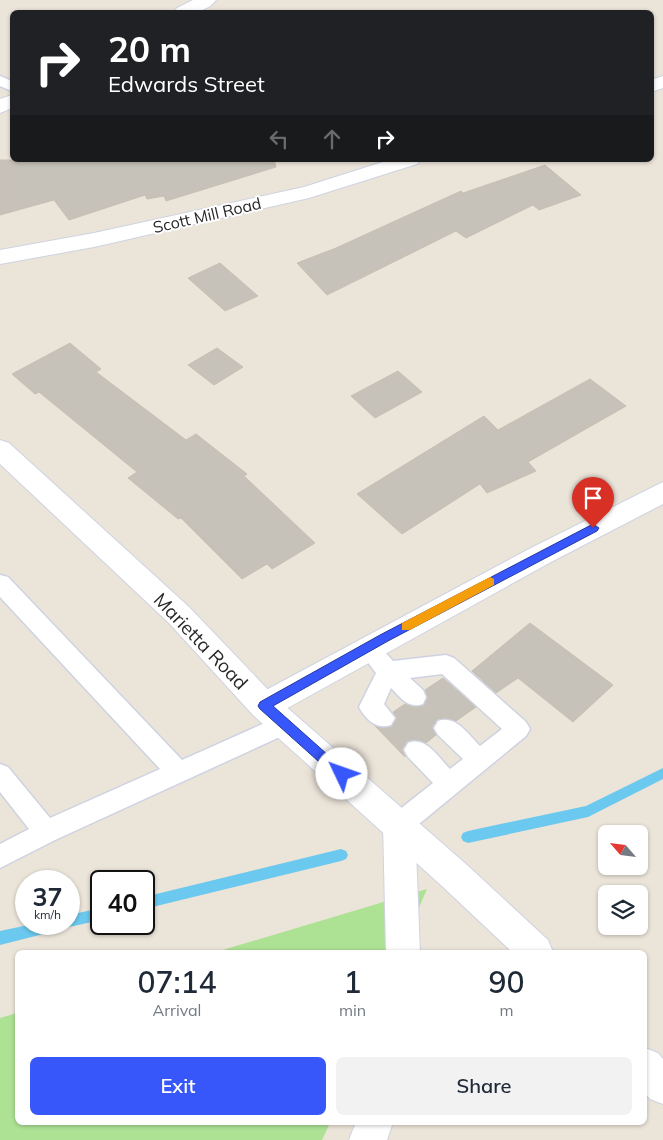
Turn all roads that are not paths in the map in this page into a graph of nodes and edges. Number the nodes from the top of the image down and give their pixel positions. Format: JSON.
{"nodes":[{"id":1,"x":207,"y":0,"type":"edge"},
{"id":2,"x":187,"y":10,"type":"edge"},
{"id":3,"x":404,"y":162,"type":"edge"},
{"id":4,"x":0,"y":257,"type":"edge"},
{"id":5,"x":2,"y":454,"type":"edge"},
{"id":6,"x":663,"y":492,"type":"edge"},
{"id":7,"x":0,"y":583,"type":"edge"},
{"id":8,"x":367,"y":648,"type":"junction"},
{"id":9,"x":388,"y":671,"type":"junction"},
{"id":10,"x":415,"y":697,"type":"dead end"},
{"id":11,"x":274,"y":715,"type":"junction"},
{"id":12,"x":383,"y":718,"type":"dead end"},
{"id":13,"x":446,"y":728,"type":"dead end"},
{"id":14,"x":416,"y":750,"type":"dead end"},
{"id":15,"x":478,"y":759,"type":"junction"},
{"id":16,"x":178,"y":772,"type":"junction"},
{"id":17,"x":0,"y":774,"type":"edge"},
{"id":18,"x":449,"y":784,"type":"junction"},
{"id":19,"x":399,"y":825,"type":"junction"},
{"id":20,"x":46,"y":832,"type":"junction"},
{"id":21,"x":0,"y":857,"type":"edge"},
{"id":22,"x":403,"y":950,"type":"edge"},
{"id":23,"x":534,"y":950,"type":"edge"},
{"id":24,"x":647,"y":1068,"type":"edge"},
{"id":25,"x":663,"y":1086,"type":"edge"},
{"id":26,"x":374,"y":1125,"type":"edge"},
{"id":27,"x":368,"y":1140,"type":"edge"}],
"edges":[{"from":1,"to":2,"type":"street"},
{"from":3,"to":4,"type":"street","name":"Scott Mill Road"},
{"from":5,"to":11,"type":"street","name":"Marietta Road"},
{"from":6,"to":8,"type":"street"},
{"from":7,"to":16,"type":"lane"},
{"from":8,"to":9,"type":"lane"},
{"from":8,"to":11,"type":"street"},
{"from":9,"to":10,"type":"lane"},
{"from":9,"to":12,"type":"lane"},
{"from":9,"to":15,"type":"lane"},
{"from":11,"to":16,"type":"lane"},
{"from":11,"to":19,"type":"street","name":"Marietta Road"},
{"from":13,"to":15,"type":"lane"},
{"from":14,"to":18,"type":"lane"},
{"from":15,"to":18,"type":"lane"},
{"from":16,"to":20,"type":"lane"},
{"from":17,"to":20,"type":"lane"},
{"from":18,"to":19,"type":"lane"},
{"from":19,"to":22,"type":"street"},
{"from":19,"to":23,"type":"street","name":"Marietta Road"},
{"from":20,"to":21,"type":"lane"},
{"from":24,"to":25,"type":"street"},
{"from":26,"to":27,"type":"street"}]}
